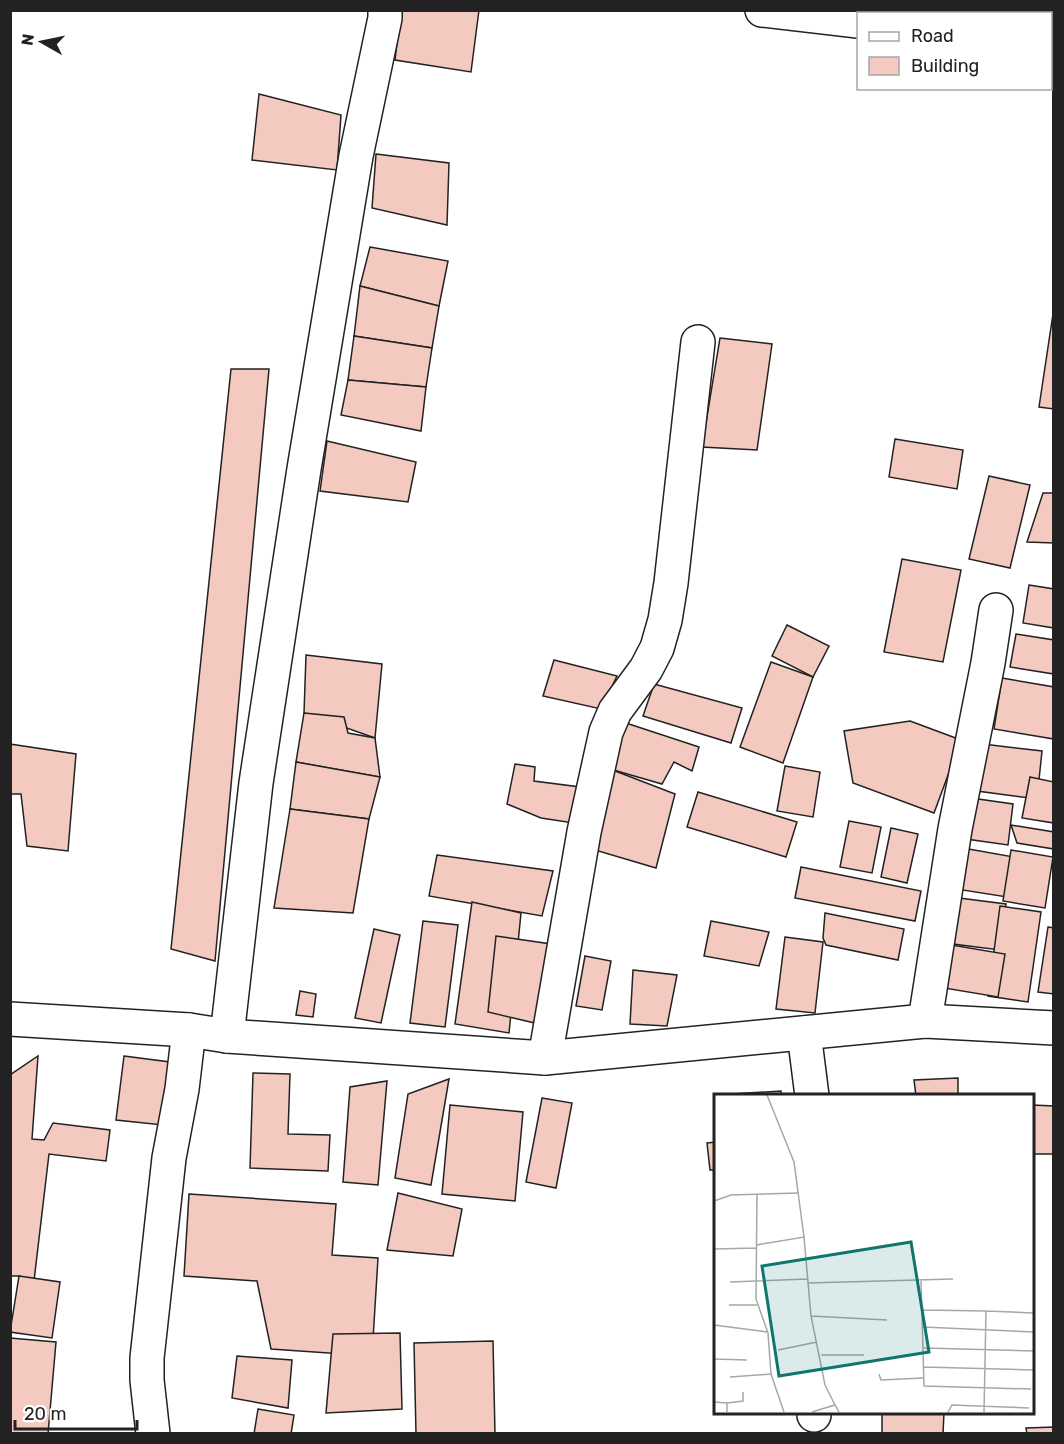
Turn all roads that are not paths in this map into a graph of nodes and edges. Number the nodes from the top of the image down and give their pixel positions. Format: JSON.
{"nodes":[{"id":1,"x":385,"y":10,"type":"edge"},
{"id":2,"x":762,"y":10,"type":"edge"},
{"id":3,"x":822,"y":14,"type":"edge"},
{"id":4,"x":857,"y":21,"type":"edge"},
{"id":5,"x":699,"y":342,"type":"dead end"},
{"id":6,"x":996,"y":610,"type":"dead end"},
{"id":7,"x":10,"y":1019,"type":"edge"},
{"id":8,"x":925,"y":1021,"type":"junction"},
{"id":9,"x":1053,"y":1028,"type":"edge"},
{"id":10,"x":189,"y":1030,"type":"junction"},
{"id":11,"x":804,"y":1033,"type":"junction"},
{"id":12,"x":227,"y":1036,"type":"junction"},
{"id":13,"x":545,"y":1058,"type":"junction"},
{"id":14,"x":812,"y":1094,"type":"edge"},
{"id":15,"x":153,"y":1434,"type":"edge"}],
"edges":[{"from":1,"to":12,"type":"street"},
{"from":2,"to":3,"type":"street"},
{"from":3,"to":4,"type":"street"},
{"from":5,"to":13,"type":"street"},
{"from":6,"to":8,"type":"street"},
{"from":7,"to":10,"type":"street"},
{"from":8,"to":9,"type":"street"},
{"from":8,"to":11,"type":"street"},
{"from":10,"to":12,"type":"street"},
{"from":10,"to":15,"type":"street"},
{"from":11,"to":13,"type":"street"},
{"from":11,"to":14,"type":"street"},
{"from":12,"to":13,"type":"street"}]}
